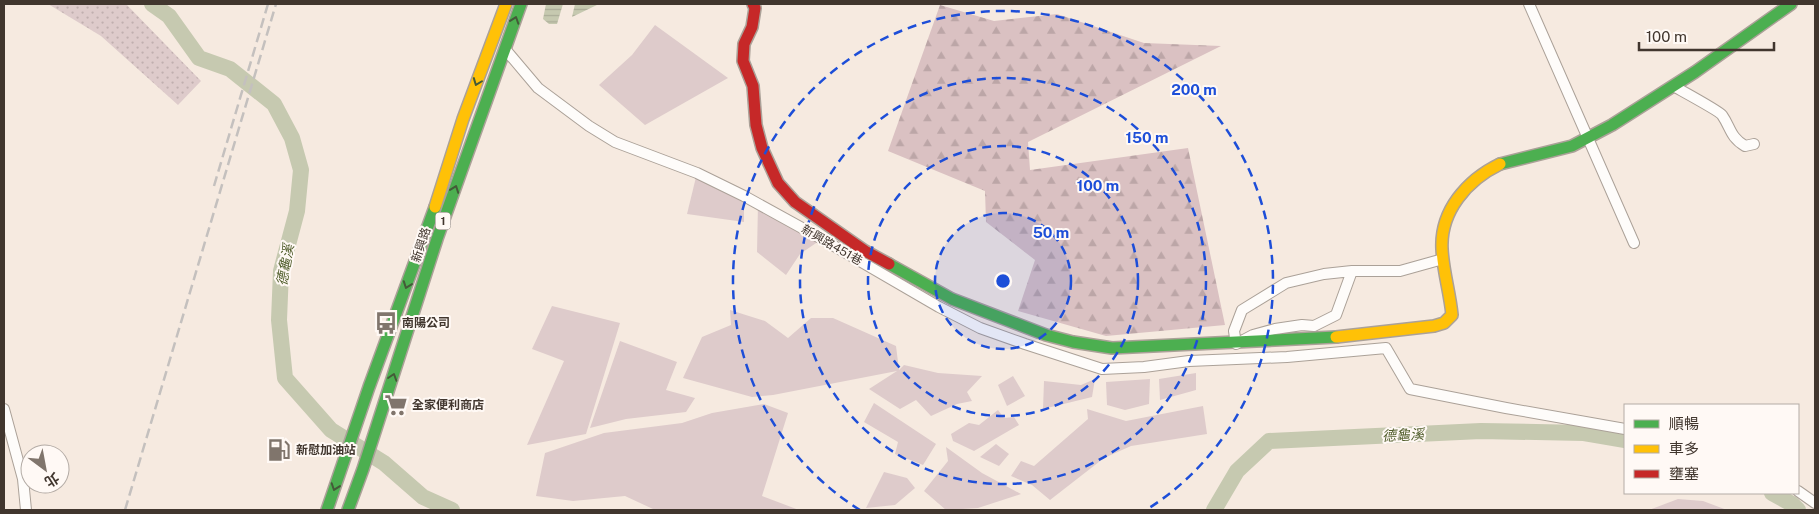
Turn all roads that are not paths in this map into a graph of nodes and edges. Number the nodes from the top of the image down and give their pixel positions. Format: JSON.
{"nodes":[{"id":1,"x":506,"y":4,"type":"edge"},
{"id":2,"x":521,"y":4,"type":"edge"},
{"id":3,"x":753,"y":4,"type":"edge"},
{"id":4,"x":1529,"y":4,"type":"edge"},
{"id":5,"x":1791,"y":4,"type":"edge"},
{"id":6,"x":505,"y":49,"type":"junction"},
{"id":7,"x":1675,"y":87,"type":"junction"},
{"id":8,"x":1588,"y":138,"type":"junction"},
{"id":9,"x":1754,"y":144,"type":"dead end"},
{"id":10,"x":1634,"y":243,"type":"dead end"},
{"id":11,"x":1443,"y":259,"type":"junction"},
{"id":12,"x":1352,"y":272,"type":"junction"},
{"id":13,"x":1236,"y":344,"type":"junction"},
{"id":14,"x":4,"y":409,"type":"edge"},
{"id":15,"x":1624,"y":429,"type":"edge"},
{"id":16,"x":1799,"y":492,"type":"edge"},
{"id":17,"x":1815,"y":503,"type":"edge"},
{"id":18,"x":26,"y":510,"type":"edge"},
{"id":19,"x":327,"y":510,"type":"edge"},
{"id":20,"x":348,"y":510,"type":"edge"}],
"edges":[{"from":1,"to":19,"type":"street","name":"新興路","number":"1","one_way":true},
{"from":6,"to":2,"type":"street","name":"新興路","number":"1","one_way":true},
{"from":3,"to":13,"type":"street"},
{"from":4,"to":8,"type":"street"},
{"from":5,"to":7,"type":"street"},
{"from":6,"to":15,"type":"street","name":"新興路451巷"},
{"from":20,"to":6,"type":"street","name":"新興路","number":"1","one_way":true},
{"from":7,"to":8,"type":"street"},
{"from":7,"to":9,"type":"street"},
{"from":8,"to":10,"type":"street"},
{"from":8,"to":11,"type":"street"},
{"from":11,"to":12,"type":"street"},
{"from":11,"to":13,"type":"street"},
{"from":12,"to":13,"type":"street"},
{"from":12,"to":13,"type":"street"},
{"from":14,"to":18,"type":"street"},
{"from":16,"to":17,"type":"street"}]}
